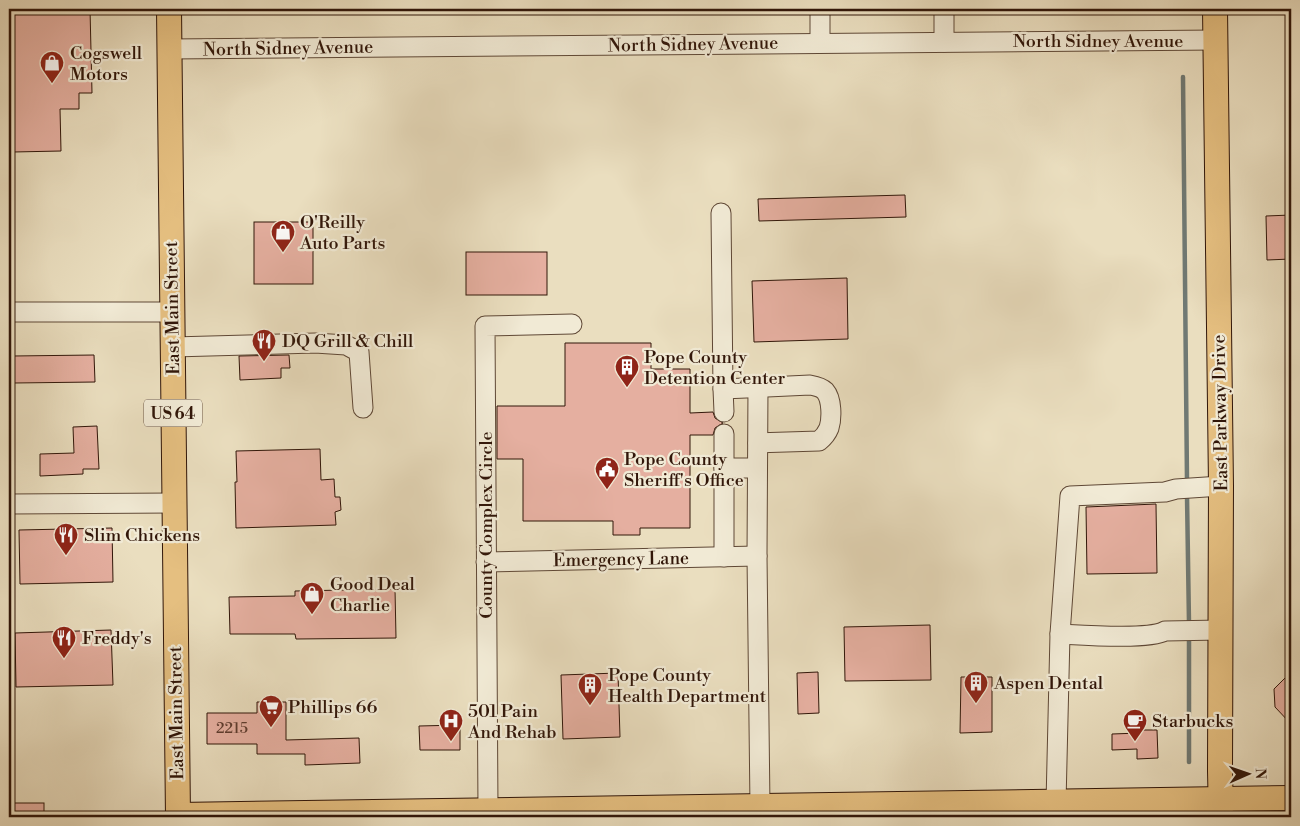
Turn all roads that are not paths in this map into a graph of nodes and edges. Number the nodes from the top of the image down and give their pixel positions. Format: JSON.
{"nodes":[{"id":1,"x":169,"y":9,"type":"edge"},
{"id":2,"x":820,"y":9,"type":"edge"},
{"id":3,"x":944,"y":9,"type":"edge"},
{"id":4,"x":1216,"y":9,"type":"edge"},
{"id":5,"x":1216,"y":40,"type":"junction"},
{"id":6,"x":944,"y":42,"type":"junction"},
{"id":7,"x":820,"y":43,"type":"junction"},
{"id":8,"x":170,"y":49,"type":"junction"},
{"id":9,"x":721,"y":213,"type":"dead end"},
{"id":10,"x":9,"y":312,"type":"edge"},
{"id":11,"x":172,"y":312,"type":"junction"},
{"id":12,"x":572,"y":324,"type":"dead end"},
{"id":13,"x":173,"y":346,"type":"junction"},
{"id":14,"x":758,"y":387,"type":"junction"},
{"id":15,"x":723,"y":389,"type":"junction"},
{"id":16,"x":363,"y":408,"type":"dead end"},
{"id":17,"x":724,"y":412,"type":"dead end"},
{"id":18,"x":724,"y":434,"type":"dead end"},
{"id":19,"x":758,"y":443,"type":"junction"},
{"id":20,"x":724,"y":468,"type":"junction"},
{"id":21,"x":758,"y":468,"type":"junction"},
{"id":22,"x":1222,"y":486,"type":"junction"},
{"id":23,"x":174,"y":503,"type":"junction"},
{"id":24,"x":9,"y":504,"type":"edge"},
{"id":25,"x":757,"y":556,"type":"junction"},
{"id":26,"x":724,"y":557,"type":"junction"},
{"id":27,"x":486,"y":562,"type":"junction"},
{"id":28,"x":1221,"y":630,"type":"junction"},
{"id":29,"x":1060,"y":634,"type":"junction"},
{"id":30,"x":1291,"y":798,"type":"edge"},
{"id":31,"x":1056,"y":803,"type":"junction"},
{"id":32,"x":760,"y":807,"type":"junction"},
{"id":33,"x":1221,"y":808,"type":"edge"},
{"id":34,"x":488,"y":810,"type":"junction"},
{"id":35,"x":893,"y":811,"type":"edge"},
{"id":36,"x":413,"y":814,"type":"edge"},
{"id":37,"x":178,"y":816,"type":"edge"}],
"edges":[{"from":1,"to":8,"type":"main road","name":"East Main Street","number":"US 64"},
{"from":2,"to":7,"type":"street"},
{"from":3,"to":6,"type":"street"},
{"from":4,"to":5,"type":"main road","name":"East Parkway Drive"},
{"from":5,"to":6,"type":"street","name":"North Sidney Avenue"},
{"from":5,"to":22,"type":"main road","name":"East Parkway Drive"},
{"from":6,"to":7,"type":"street","name":"North Sidney Avenue"},
{"from":7,"to":8,"type":"street","name":"North Sidney Avenue"},
{"from":8,"to":11,"type":"main road","name":"East Main Street","number":"US 64"},
{"from":9,"to":15,"type":"street"},
{"from":10,"to":11,"type":"street"},
{"from":11,"to":13,"type":"main road","name":"East Main Street","number":"US 64"},
{"from":12,"to":27,"type":"street","name":"County Complex Circle"},
{"from":13,"to":16,"type":"street"},
{"from":13,"to":23,"type":"main road","name":"East Main Street","number":"US 64"},
{"from":14,"to":15,"type":"street"},
{"from":14,"to":19,"type":"street"},
{"from":14,"to":19,"type":"street"},
{"from":15,"to":17,"type":"street"},
{"from":18,"to":20,"type":"street"},
{"from":19,"to":21,"type":"street"},
{"from":20,"to":21,"type":"street"},
{"from":20,"to":26,"type":"street"},
{"from":21,"to":25,"type":"street"},
{"from":22,"to":28,"type":"main road","name":"East Parkway Drive"},
{"from":22,"to":29,"type":"street"},
{"from":23,"to":24,"type":"street"},
{"from":23,"to":37,"type":"main road","name":"East Main Street","number":"US 64"},
{"from":25,"to":26,"type":"street","name":"Emergency Lane"},
{"from":25,"to":32,"type":"street"},
{"from":26,"to":27,"type":"street","name":"Emergency Lane"},
{"from":27,"to":34,"type":"street","name":"County Complex Circle"},
{"from":28,"to":29,"type":"street"},
{"from":28,"to":33,"type":"main road","name":"East Parkway Drive"},
{"from":29,"to":31,"type":"street"},
{"from":30,"to":33,"type":"main road"},
{"from":31,"to":33,"type":"main road"},
{"from":31,"to":35,"type":"main road"},
{"from":32,"to":34,"type":"main road"},
{"from":32,"to":35,"type":"main road"},
{"from":34,"to":36,"type":"main road"},
{"from":36,"to":37,"type":"main road"}]}
